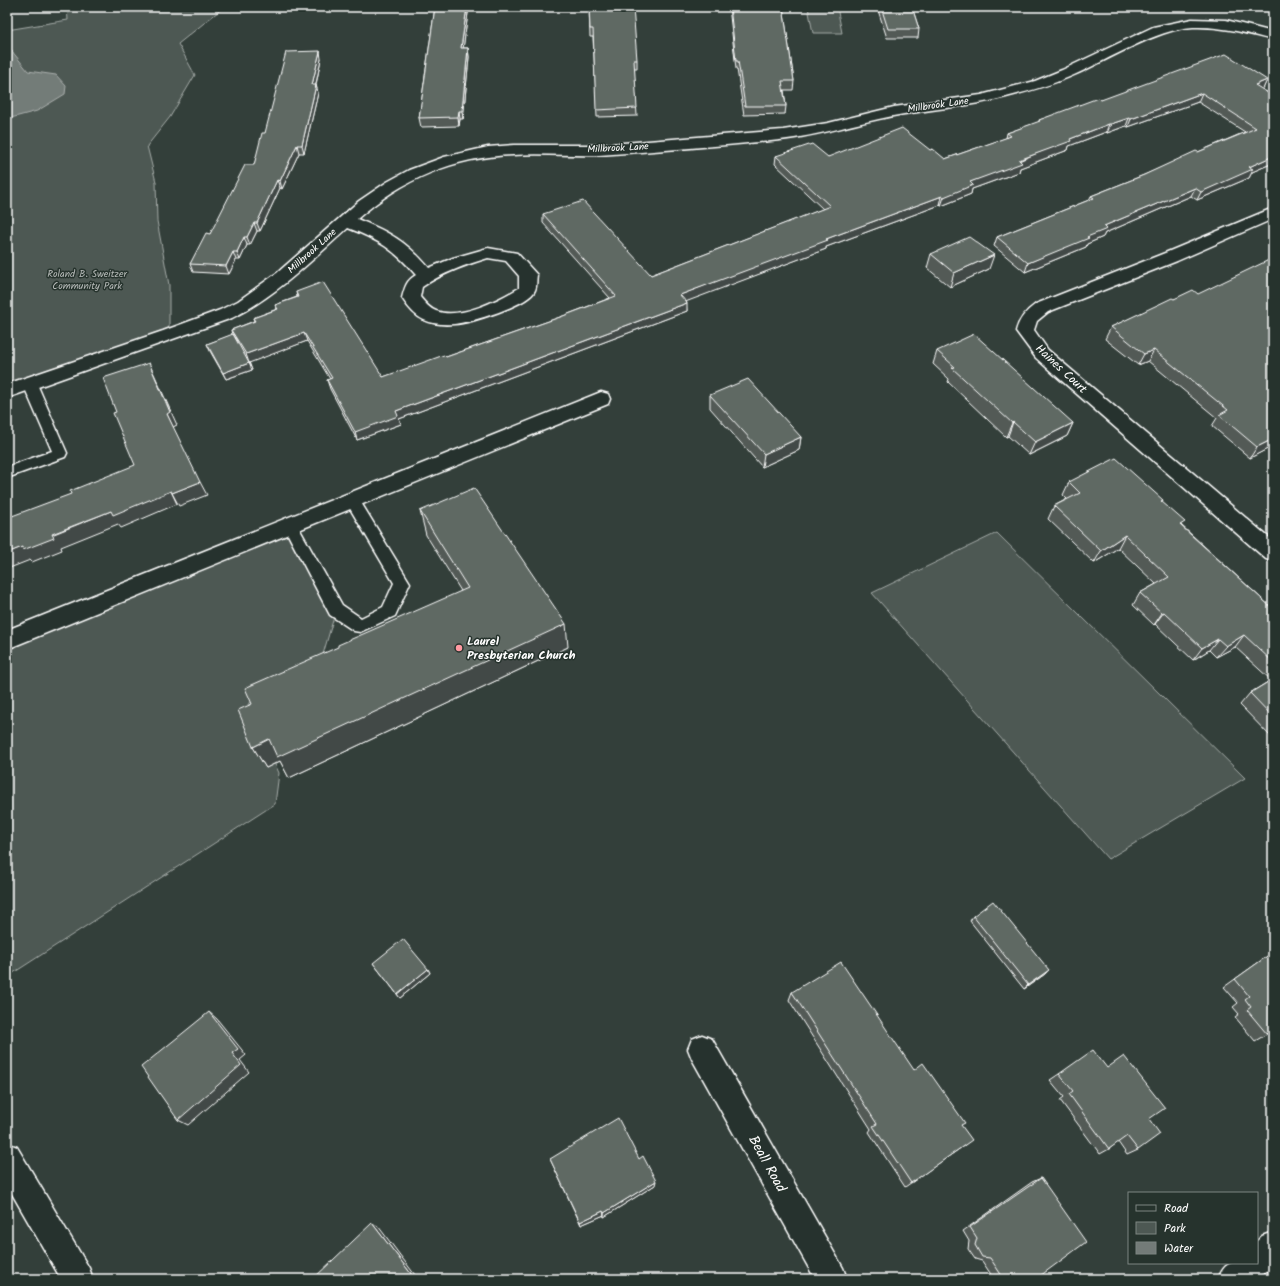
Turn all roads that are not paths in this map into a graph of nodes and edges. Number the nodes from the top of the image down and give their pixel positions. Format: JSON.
{"nodes":[{"id":1,"x":1273,"y":36,"type":"edge"},
{"id":2,"x":1273,"y":213,"type":"edge"},
{"id":3,"x":347,"y":221,"type":"junction"},
{"id":4,"x":426,"y":276,"type":"junction"},
{"id":5,"x":30,"y":384,"type":"junction"},
{"id":6,"x":7,"y":391,"type":"edge"},
{"id":7,"x":601,"y":399,"type":"dead end"},
{"id":8,"x":7,"y":473,"type":"edge"},
{"id":9,"x":352,"y":500,"type":"junction"},
{"id":10,"x":290,"y":525,"type":"junction"},
{"id":11,"x":1268,"y":542,"type":"edge"},
{"id":12,"x":7,"y":640,"type":"edge"},
{"id":13,"x":702,"y":1049,"type":"dead end"},
{"id":14,"x":7,"y":1157,"type":"edge"},
{"id":15,"x":1273,"y":1247,"type":"edge"},
{"id":16,"x":1258,"y":1259,"type":"edge"},
{"id":17,"x":1252,"y":1264,"type":"edge"},
{"id":18,"x":78,"y":1279,"type":"edge"},
{"id":19,"x":832,"y":1279,"type":"edge"},
{"id":20,"x":1233,"y":1279,"type":"edge"}],
"edges":[{"from":1,"to":3,"type":"street","name":"Millbrook Lane"},
{"from":2,"to":11,"type":"street","name":"Haines Court"},
{"from":3,"to":4,"type":"street"},
{"from":3,"to":5,"type":"street","name":"Millbrook Lane"},
{"from":4,"to":4,"type":"street"},
{"from":5,"to":6,"type":"street","name":"Millbrook Lane"},
{"from":5,"to":8,"type":"lane"},
{"from":7,"to":9,"type":"street"},
{"from":9,"to":10,"type":"street"},
{"from":9,"to":10,"type":"lane"},
{"from":10,"to":12,"type":"street"},
{"from":13,"to":19,"type":"street","name":"Beall Road"},
{"from":14,"to":18,"type":"street"},
{"from":15,"to":16,"type":"street"},
{"from":17,"to":20,"type":"street"}]}
